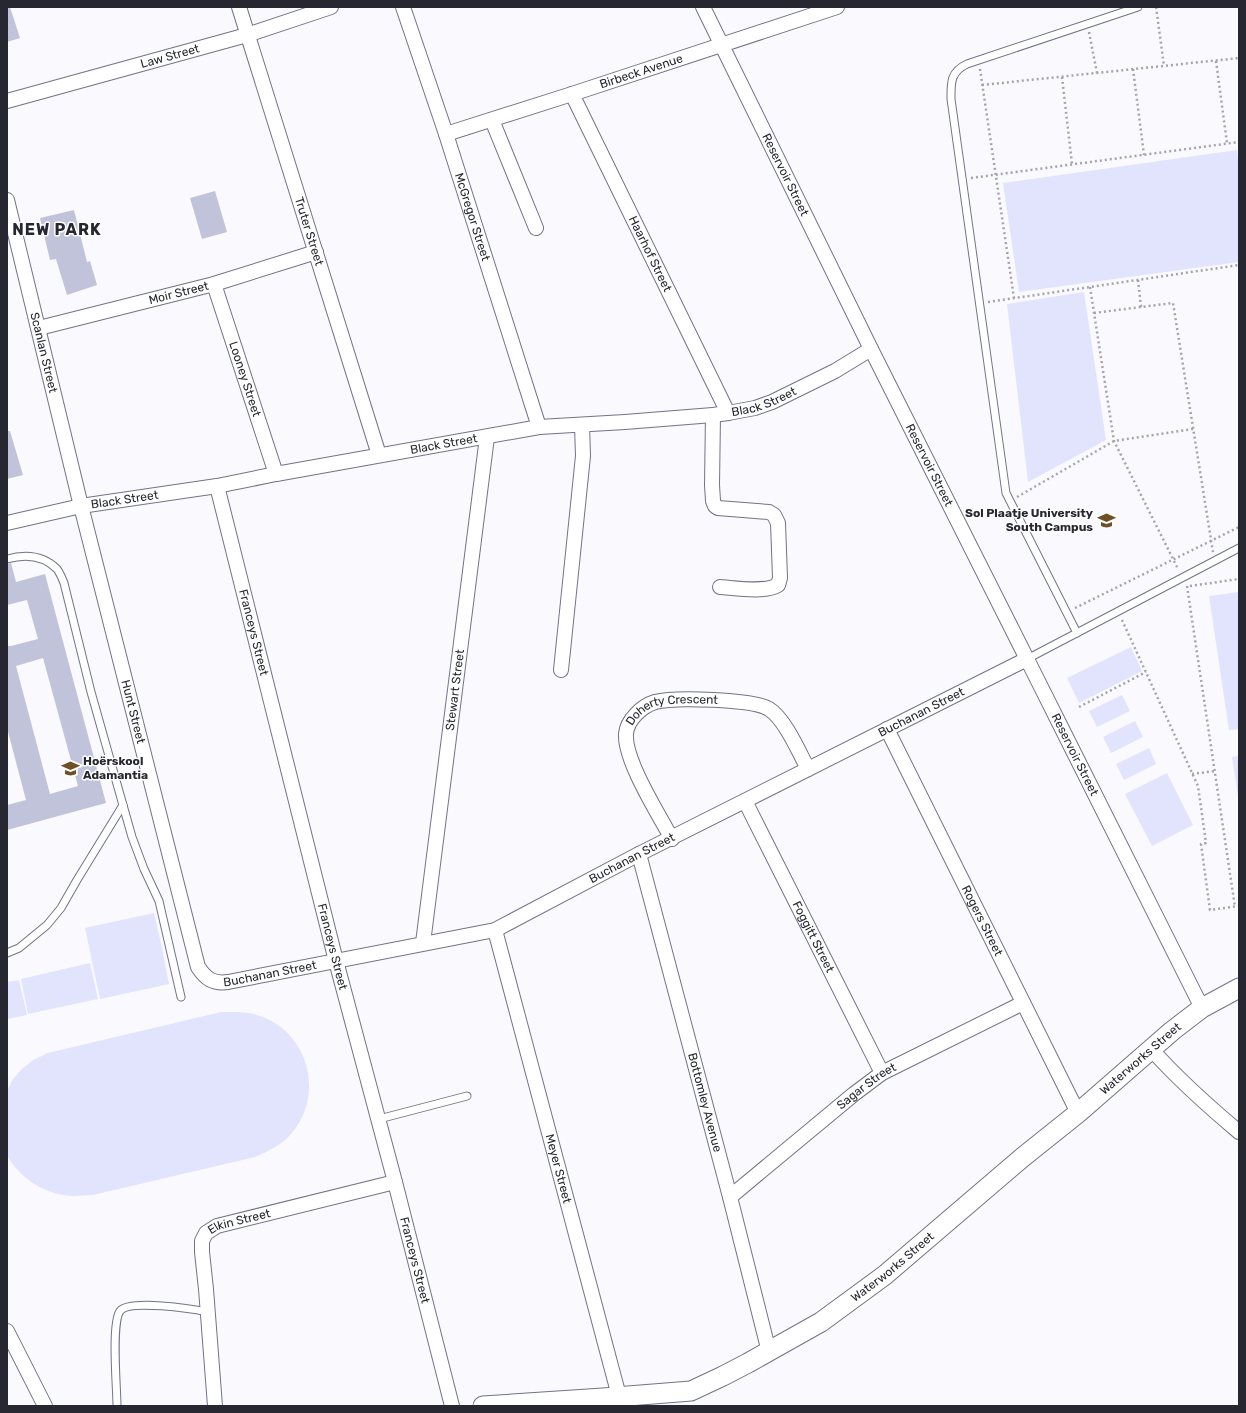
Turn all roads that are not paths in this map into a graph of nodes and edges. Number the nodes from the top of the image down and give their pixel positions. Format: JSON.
{"nodes":[{"id":1,"x":239,"y":7,"type":"edge"},
{"id":2,"x":331,"y":7,"type":"edge"},
{"id":3,"x":403,"y":7,"type":"edge"},
{"id":4,"x":703,"y":7,"type":"edge"},
{"id":5,"x":1138,"y":7,"type":"edge"},
{"id":6,"x":834,"y":8,"type":"edge"},
{"id":7,"x":247,"y":35,"type":"junction"},
{"id":8,"x":722,"y":45,"type":"junction"},
{"id":9,"x":572,"y":94,"type":"junction"},
{"id":10,"x":7,"y":101,"type":"edge"},
{"id":11,"x":492,"y":120,"type":"junction"},
{"id":12,"x":446,"y":134,"type":"junction"},
{"id":13,"x":7,"y":200,"type":"edge"},
{"id":14,"x":536,"y":228,"type":"dead end"},
{"id":15,"x":316,"y":252,"type":"junction"},
{"id":16,"x":214,"y":284,"type":"junction"},
{"id":17,"x":39,"y":328,"type":"junction"},
{"id":18,"x":871,"y":349,"type":"junction"},
{"id":19,"x":728,"y":413,"type":"junction"},
{"id":20,"x":713,"y":415,"type":"junction"},
{"id":21,"x":582,"y":425,"type":"junction"},
{"id":22,"x":539,"y":428,"type":"junction"},
{"id":23,"x":487,"y":437,"type":"junction"},
{"id":24,"x":379,"y":455,"type":"junction"},
{"id":25,"x":276,"y":474,"type":"junction"},
{"id":26,"x":217,"y":486,"type":"junction"},
{"id":27,"x":81,"y":506,"type":"junction"},
{"id":28,"x":7,"y":523,"type":"edge"},
{"id":29,"x":1239,"y":548,"type":"edge"},
{"id":30,"x":7,"y":559,"type":"edge"},
{"id":31,"x":720,"y":587,"type":"dead end"},
{"id":32,"x":1077,"y":633,"type":"junction"},
{"id":33,"x":1028,"y":659,"type":"junction"},
{"id":34,"x":561,"y":670,"type":"dead end"},
{"id":35,"x":887,"y":729,"type":"junction"},
{"id":36,"x":808,"y":769,"type":"junction"},
{"id":37,"x":744,"y":801,"type":"junction"},
{"id":38,"x":123,"y":805,"type":"junction"},
{"id":39,"x":672,"y":839,"type":"junction"},
{"id":40,"x":639,"y":854,"type":"junction"},
{"id":41,"x":495,"y":930,"type":"junction"},
{"id":42,"x":423,"y":943,"type":"junction"},
{"id":43,"x":7,"y":954,"type":"edge"},
{"id":44,"x":336,"y":961,"type":"junction"},
{"id":45,"x":212,"y":982,"type":"joint"},
{"id":46,"x":1239,"y":988,"type":"edge"},
{"id":47,"x":181,"y":997,"type":"dead end"},
{"id":48,"x":1022,"y":1003,"type":"junction"},
{"id":49,"x":1202,"y":1008,"type":"junction"},
{"id":50,"x":1151,"y":1049,"type":"junction"},
{"id":51,"x":882,"y":1073,"type":"junction"},
{"id":52,"x":467,"y":1096,"type":"dead end"},
{"id":53,"x":1078,"y":1113,"type":"junction"},
{"id":54,"x":379,"y":1119,"type":"junction"},
{"id":55,"x":1239,"y":1132,"type":"edge"},
{"id":56,"x":395,"y":1182,"type":"junction"},
{"id":57,"x":730,"y":1198,"type":"junction"},
{"id":58,"x":208,"y":1312,"type":"junction"},
{"id":59,"x":7,"y":1331,"type":"edge"},
{"id":60,"x":769,"y":1352,"type":"junction"},
{"id":61,"x":691,"y":1391,"type":"junction"},
{"id":62,"x":622,"y":1401,"type":"edge"},
{"id":63,"x":45,"y":1406,"type":"edge"},
{"id":64,"x":117,"y":1406,"type":"edge"},
{"id":65,"x":215,"y":1406,"type":"edge"},
{"id":66,"x":452,"y":1406,"type":"edge"},
{"id":67,"x":483,"y":1406,"type":"edge"},
{"id":68,"x":680,"y":1406,"type":"edge"}],
"edges":[{"from":1,"to":7,"type":"street","name":"Truter Street"},
{"from":2,"to":7,"type":"street","name":"Law Street"},
{"from":3,"to":12,"type":"street","name":"McGregor Street"},
{"from":4,"to":8,"type":"street","name":"Reservoir Street"},
{"from":5,"to":32,"type":"lane"},
{"from":6,"to":8,"type":"street","name":"Birbeck Avenue"},
{"from":7,"to":10,"type":"street","name":"Law Street"},
{"from":7,"to":15,"type":"street","name":"Truter Street"},
{"from":8,"to":9,"type":"street","name":"Birbeck Avenue"},
{"from":8,"to":18,"type":"street","name":"Reservoir Street"},
{"from":9,"to":11,"type":"street","name":"Birbeck Avenue"},
{"from":9,"to":19,"type":"street","name":"Haarhof Street"},
{"from":11,"to":12,"type":"street","name":"Birbeck Avenue"},
{"from":11,"to":14,"type":"street"},
{"from":12,"to":22,"type":"street","name":"McGregor Street"},
{"from":13,"to":17,"type":"street","name":"Scanlan Street"},
{"from":15,"to":16,"type":"street","name":"Moir Street"},
{"from":15,"to":24,"type":"street","name":"Truter Street"},
{"from":16,"to":17,"type":"street","name":"Moir Street"},
{"from":16,"to":25,"type":"street","name":"Looney Street"},
{"from":17,"to":27,"type":"street","name":"Scanlan Street"},
{"from":18,"to":19,"type":"street","name":"Black Street"},
{"from":18,"to":33,"type":"street","name":"Reservoir Street"},
{"from":19,"to":20,"type":"street","name":"Black Street"},
{"from":20,"to":21,"type":"street","name":"Black Street"},
{"from":20,"to":31,"type":"street"},
{"from":21,"to":22,"type":"street","name":"Black Street"},
{"from":21,"to":34,"type":"street"},
{"from":22,"to":23,"type":"street","name":"Black Street"},
{"from":23,"to":24,"type":"street","name":"Black Street"},
{"from":23,"to":42,"type":"street","name":"Stewart Street"},
{"from":24,"to":25,"type":"street","name":"Black Street"},
{"from":25,"to":26,"type":"street","name":"Black Street"},
{"from":26,"to":27,"type":"street","name":"Black Street"},
{"from":26,"to":44,"type":"street","name":"Franceys Street"},
{"from":27,"to":28,"type":"street","name":"Black Street"},
{"from":27,"to":45,"type":"street","name":"Hunt Street"},
{"from":29,"to":32,"type":"lane"},
{"from":30,"to":38,"type":"lane"},
{"from":32,"to":33,"type":"lane"},
{"from":33,"to":35,"type":"street","name":"Buchanan Street"},
{"from":33,"to":49,"type":"street","name":"Reservoir Street"},
{"from":35,"to":36,"type":"street","name":"Buchanan Street"},
{"from":35,"to":48,"type":"street","name":"Rogers Street"},
{"from":36,"to":37,"type":"street","name":"Buchanan Street"},
{"from":36,"to":39,"type":"street","name":"Doherty Crescent"},
{"from":37,"to":39,"type":"street","name":"Buchanan Street"},
{"from":37,"to":51,"type":"street","name":"Foggitt Street"},
{"from":38,"to":43,"type":"lane"},
{"from":38,"to":47,"type":"lane"},
{"from":39,"to":40,"type":"street","name":"Buchanan Street"},
{"from":40,"to":41,"type":"street","name":"Buchanan Street"},
{"from":40,"to":57,"type":"street","name":"Bottomley Avenue"},
{"from":41,"to":42,"type":"street","name":"Buchanan Street"},
{"from":41,"to":62,"type":"street","name":"Meyer Street"},
{"from":42,"to":44,"type":"street","name":"Buchanan Street"},
{"from":44,"to":45,"type":"street","name":"Buchanan Street"},
{"from":44,"to":54,"type":"street","name":"Franceys Street"},
{"from":46,"to":49,"type":"street","name":"Waterworks Street"},
{"from":48,"to":51,"type":"street","name":"Sagar Street"},
{"from":48,"to":53,"type":"street","name":"Rogers Street"},
{"from":49,"to":50,"type":"street","name":"Waterworks Street"},
{"from":50,"to":53,"type":"street","name":"Waterworks Street"},
{"from":50,"to":55,"type":"street"},
{"from":51,"to":57,"type":"street","name":"Sagar Street"},
{"from":52,"to":54,"type":"lane"},
{"from":53,"to":60,"type":"street","name":"Waterworks Street"},
{"from":54,"to":56,"type":"street","name":"Franceys Street"},
{"from":56,"to":58,"type":"street","name":"Elkin Street"},
{"from":56,"to":66,"type":"street","name":"Franceys Street"},
{"from":57,"to":60,"type":"street","name":"Bottomley Avenue"},
{"from":58,"to":64,"type":"lane"},
{"from":58,"to":65,"type":"street","name":"Elkin Street"},
{"from":59,"to":63,"type":"street"},
{"from":60,"to":61,"type":"street","name":"Waterworks Street"},
{"from":61,"to":62,"type":"street","name":"Waterworks Street"},
{"from":61,"to":68,"type":"street"},
{"from":62,"to":67,"type":"street","name":"Waterworks Street"}]}
